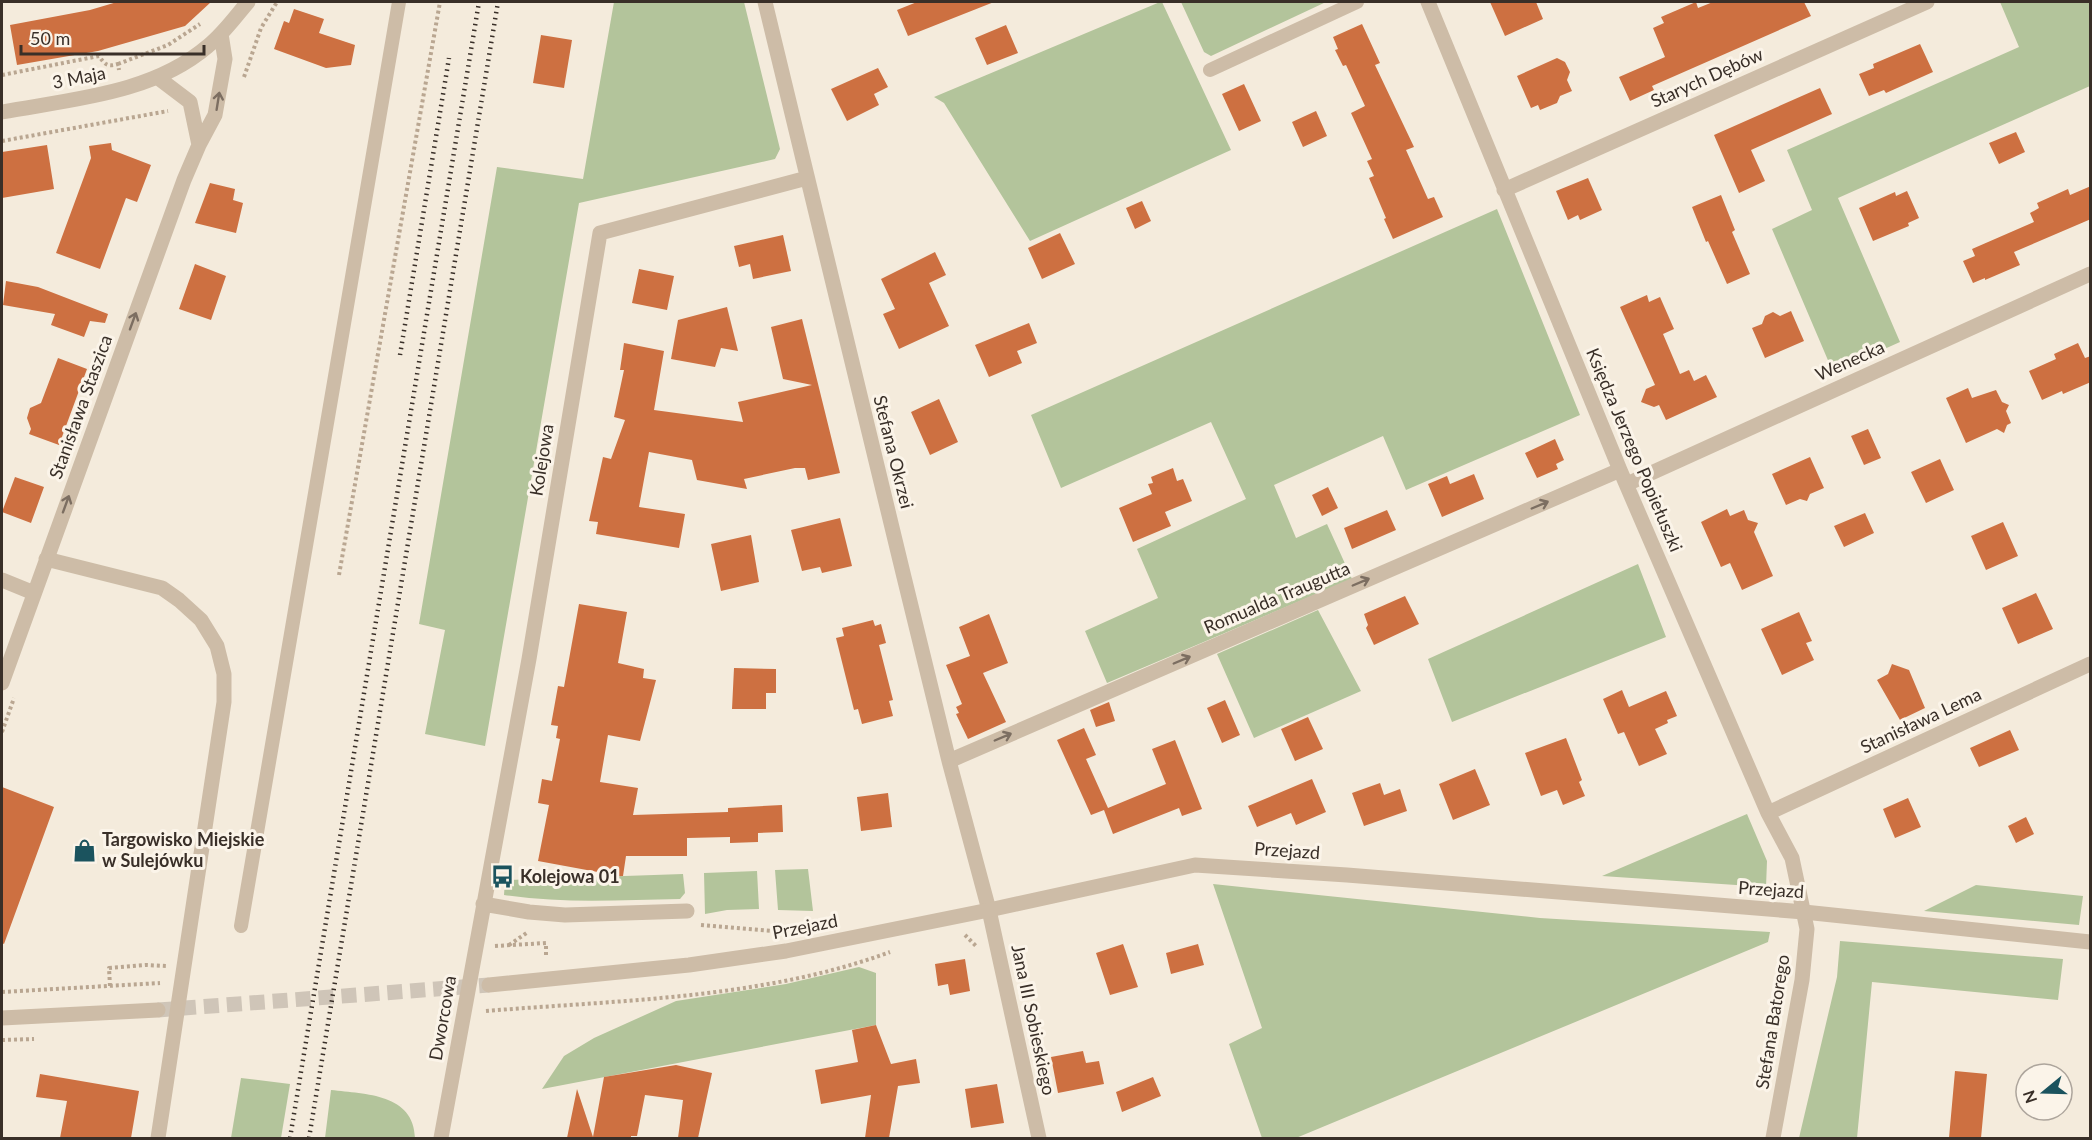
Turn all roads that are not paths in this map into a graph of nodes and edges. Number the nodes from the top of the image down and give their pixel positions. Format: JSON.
{"nodes":[{"id":1,"x":248,"y":2,"type":"edge"},
{"id":2,"x":399,"y":2,"type":"edge"},
{"id":3,"x":765,"y":2,"type":"edge"},
{"id":4,"x":1357,"y":2,"type":"edge"},
{"id":5,"x":1428,"y":2,"type":"edge"},
{"id":6,"x":1927,"y":2,"type":"edge"},
{"id":7,"x":221,"y":34,"type":"junction"},
{"id":8,"x":1210,"y":70,"type":"dead end"},
{"id":9,"x":157,"y":77,"type":"junction"},
{"id":10,"x":2,"y":112,"type":"edge"},
{"id":11,"x":199,"y":145,"type":"junction"},
{"id":12,"x":807,"y":178,"type":"junction"},
{"id":13,"x":1504,"y":190,"type":"junction"},
{"id":14,"x":2091,"y":274,"type":"edge"},
{"id":15,"x":1623,"y":477,"type":"junction"},
{"id":16,"x":46,"y":560,"type":"junction"},
{"id":17,"x":2,"y":580,"type":"edge"},
{"id":18,"x":34,"y":593,"type":"junction"},
{"id":19,"x":2091,"y":664,"type":"edge"},
{"id":20,"x":2,"y":683,"type":"edge"},
{"id":21,"x":949,"y":760,"type":"junction"},
{"id":22,"x":1768,"y":813,"type":"junction"},
{"id":23,"x":483,"y":904,"type":"junction"},
{"id":24,"x":687,"y":910,"type":"dead end"},
{"id":25,"x":989,"y":910,"type":"junction"},
{"id":26,"x":1804,"y":912,"type":"junction"},
{"id":27,"x":241,"y":926,"type":"dead end"},
{"id":28,"x":2091,"y":942,"type":"edge"},
{"id":29,"x":489,"y":985,"type":"tunnel mouth"},
{"id":30,"x":158,"y":1010,"type":"tunnel mouth"},
{"id":31,"x":2,"y":1018,"type":"edge"},
{"id":32,"x":158,"y":1138,"type":"edge"},
{"id":33,"x":441,"y":1138,"type":"edge"},
{"id":34,"x":1039,"y":1138,"type":"edge"},
{"id":35,"x":1773,"y":1138,"type":"edge"}],
"edges":[{"from":1,"to":7,"type":"street"},
{"from":2,"to":27,"type":"lane"},
{"from":3,"to":12,"type":"street","name":"Stefana Okrzei"},
{"from":4,"to":8,"type":"lane"},
{"from":5,"to":13,"type":"street","name":"Księdza Jerzego Popiełuszki"},
{"from":6,"to":13,"type":"street","name":"Starych Dębów"},
{"from":7,"to":9,"type":"street","name":"3 Maja"},
{"from":11,"to":7,"type":"street","name":"Stanisława Staszica","one_way":true},
{"from":9,"to":10,"type":"street","name":"3 Maja"},
{"from":9,"to":11,"type":"street"},
{"from":16,"to":11,"type":"street","name":"Stanisława Staszica","one_way":true},
{"from":12,"to":21,"type":"street","name":"Stefana Okrzei"},
{"from":12,"to":23,"type":"street","name":"Kolejowa"},
{"from":13,"to":15,"type":"street","name":"Księdza Jerzego Popiełuszki"},
{"from":14,"to":15,"type":"street","name":"Wenecka"},
{"from":21,"to":15,"type":"street","name":"Romualda Traugutta","one_way":true},
{"from":15,"to":22,"type":"street","name":"Księdza Jerzego Popiełuszki"},
{"from":16,"to":18,"type":"street","name":"Stanisława Staszica"},
{"from":16,"to":32,"type":"street"},
{"from":17,"to":18,"type":"street"},
{"from":18,"to":20,"type":"street","name":"Stanisława Staszica"},
{"from":19,"to":22,"type":"street","name":"Stanisława Lema"},
{"from":21,"to":25,"type":"street","name":"Stefana Okrzei"},
{"from":22,"to":26,"type":"street","name":"Księdza Jerzego Popiełuszki"},
{"from":23,"to":24,"type":"street"},
{"from":23,"to":33,"type":"street","name":"Dworcowa"},
{"from":25,"to":26,"type":"street","name":"Przejazd"},
{"from":25,"to":29,"type":"street","name":"Przejazd"},
{"from":25,"to":34,"type":"street","name":"Jana III Sobieskiego"},
{"from":26,"to":28,"type":"street","name":"Przejazd"},
{"from":26,"to":35,"type":"street","name":"Stefana Batorego"},
{"from":30,"to":31,"type":"street"}]}
